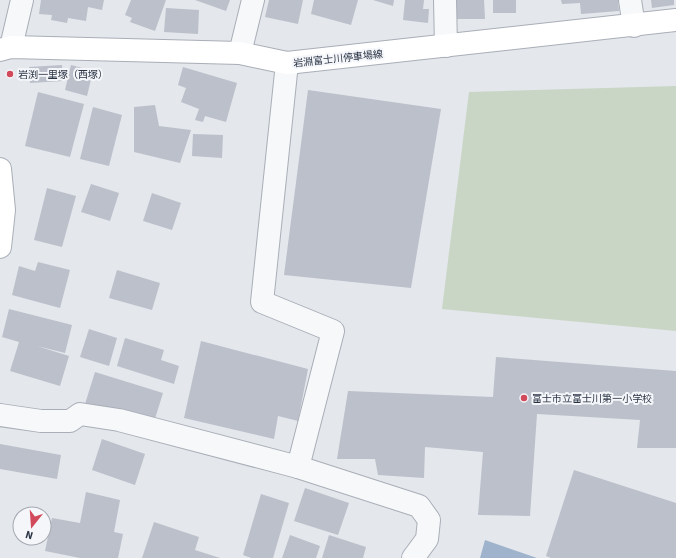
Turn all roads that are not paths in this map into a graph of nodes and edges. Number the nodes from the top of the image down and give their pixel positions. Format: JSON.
{"nodes":[{"id":1,"x":22,"y":0,"type":"edge"},
{"id":2,"x":253,"y":0,"type":"edge"},
{"id":3,"x":445,"y":0,"type":"edge"},
{"id":4,"x":630,"y":0,"type":"edge"},
{"id":5,"x":676,"y":20,"type":"edge"},
{"id":6,"x":634,"y":26,"type":"junction"},
{"id":7,"x":446,"y":46,"type":"junction"},
{"id":8,"x":6,"y":48,"type":"edge"},
{"id":9,"x":240,"y":53,"type":"junction"},
{"id":10,"x":287,"y":63,"type":"junction"},
{"id":11,"x":0,"y":169,"type":"edge"},
{"id":12,"x":0,"y":248,"type":"edge"},
{"id":13,"x":0,"y":415,"type":"edge"},
{"id":14,"x":298,"y":467,"type":"junction"},
{"id":15,"x":413,"y":558,"type":"edge"}],
"edges":[{"from":1,"to":8,"type":"street"},
{"from":2,"to":9,"type":"street"},
{"from":3,"to":7,"type":"street"},
{"from":4,"to":6,"type":"street"},
{"from":5,"to":6,"type":"main road","name":"岩淵富士川停車場線"},
{"from":6,"to":7,"type":"main road","name":"岩淵富士川停車場線"},
{"from":7,"to":10,"type":"main road","name":"岩淵富士川停車場線"},
{"from":8,"to":9,"type":"main road","name":"岩淵富士川停車場線"},
{"from":9,"to":10,"type":"main road","name":"岩淵富士川停車場線"},
{"from":10,"to":14,"type":"street"},
{"from":11,"to":12,"type":"main road"},
{"from":13,"to":14,"type":"street"},
{"from":14,"to":15,"type":"street"}]}
